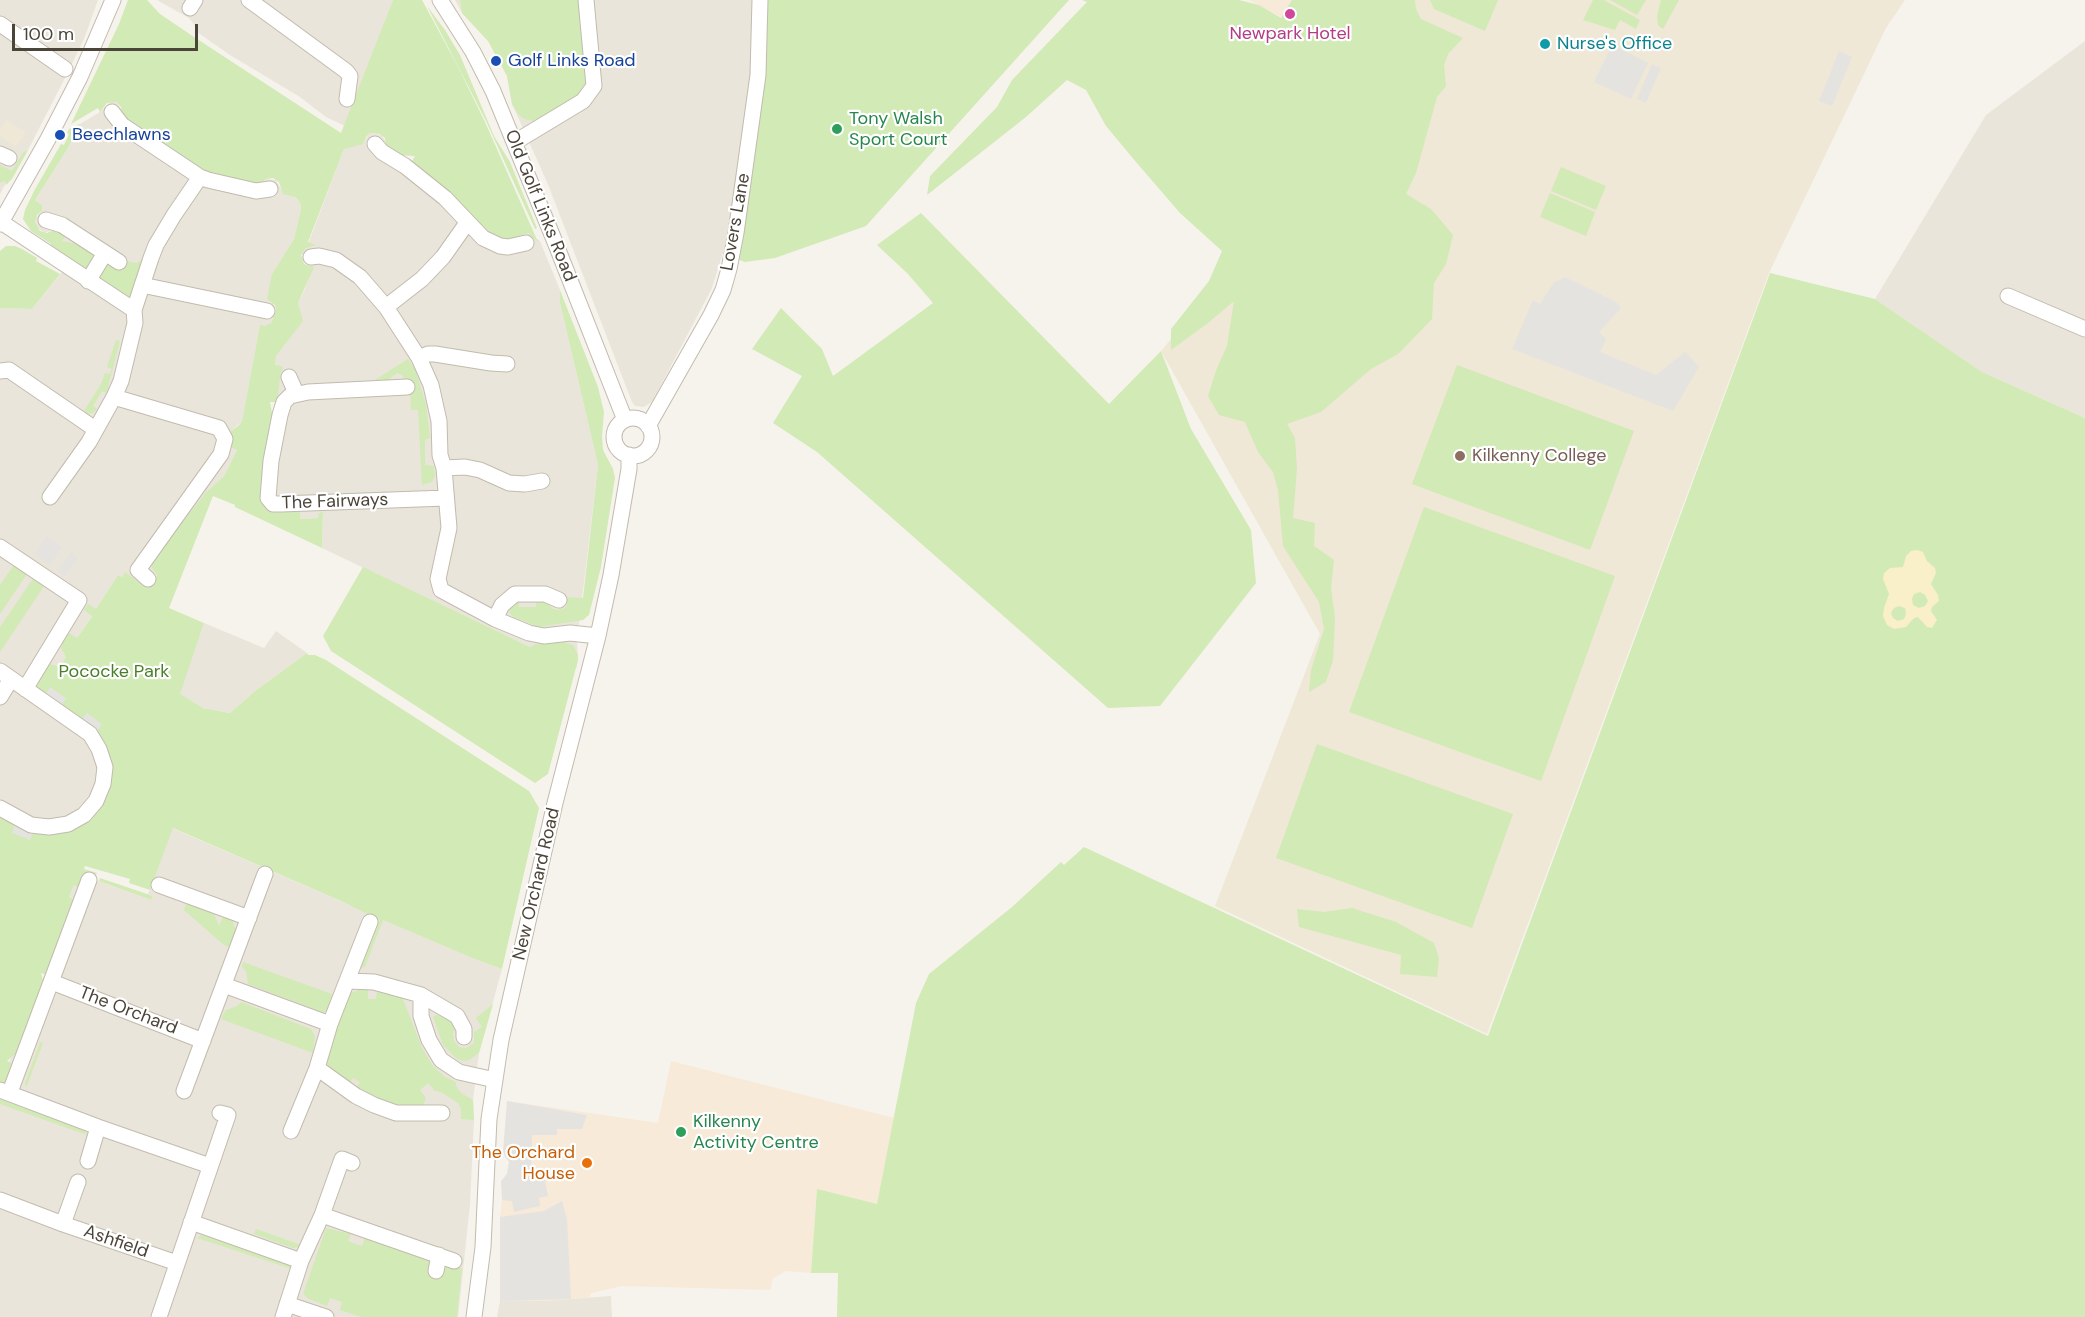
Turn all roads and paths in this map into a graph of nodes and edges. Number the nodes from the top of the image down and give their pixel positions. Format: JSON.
{"nodes":[{"id":1,"x":112,"y":0,"type":"edge"},
{"id":2,"x":249,"y":0,"type":"edge"},
{"id":3,"x":440,"y":0,"type":"edge"},
{"id":4,"x":586,"y":0,"type":"edge"},
{"id":5,"x":760,"y":0,"type":"edge"},
{"id":6,"x":0,"y":24,"type":"edge"},
{"id":7,"x":65,"y":69,"type":"dead end"},
{"id":8,"x":347,"y":99,"type":"dead end"},
{"id":9,"x":112,"y":111,"type":"dead end"},
{"id":10,"x":515,"y":142,"type":"junction"},
{"id":11,"x":375,"y":144,"type":"dead end"},
{"id":12,"x":200,"y":177,"type":"junction"},
{"id":13,"x":270,"y":189,"type":"dead end"},
{"id":14,"x":5,"y":205,"type":"edge"},
{"id":15,"x":46,"y":220,"type":"dead end"},
{"id":16,"x":0,"y":223,"type":"edge"},
{"id":17,"x":467,"y":223,"type":"junction"},
{"id":18,"x":526,"y":243,"type":"dead end"},
{"id":19,"x":105,"y":253,"type":"junction"},
{"id":20,"x":311,"y":257,"type":"dead end"},
{"id":21,"x":119,"y":262,"type":"dead end"},
{"id":22,"x":88,"y":281,"type":"junction"},
{"id":23,"x":142,"y":285,"type":"junction"},
{"id":24,"x":2007,"y":296,"type":"dead end"},
{"id":25,"x":386,"y":307,"type":"junction"},
{"id":26,"x":134,"y":310,"type":"junction"},
{"id":27,"x":267,"y":311,"type":"dead end"},
{"id":28,"x":2085,"y":329,"type":"edge"},
{"id":29,"x":418,"y":358,"type":"junction"},
{"id":30,"x":507,"y":364,"type":"dead end"},
{"id":31,"x":0,"y":371,"type":"edge"},
{"id":32,"x":289,"y":377,"type":"dead end"},
{"id":33,"x":406,"y":387,"type":"dead end"},
{"id":34,"x":296,"y":393,"type":"junction"},
{"id":35,"x":114,"y":397,"type":"junction"},
{"id":36,"x":625,"y":420,"type":"junction"},
{"id":37,"x":648,"y":426,"type":"junction"},
{"id":38,"x":95,"y":429,"type":"junction"},
{"id":39,"x":629,"y":455,"type":"junction"},
{"id":40,"x":444,"y":468,"type":"junction"},
{"id":41,"x":542,"y":481,"type":"dead end"},
{"id":42,"x":50,"y":497,"type":"dead end"},
{"id":43,"x":446,"y":498,"type":"junction"},
{"id":44,"x":0,"y":547,"type":"edge"},
{"id":45,"x":148,"y":579,"type":"dead end"},
{"id":46,"x":559,"y":600,"type":"dead end"},
{"id":47,"x":495,"y":619,"type":"junction"},
{"id":48,"x":598,"y":636,"type":"junction"},
{"id":49,"x":6,"y":675,"type":"edge"},
{"id":50,"x":25,"y":689,"type":"junction"},
{"id":51,"x":0,"y":697,"type":"edge"},
{"id":52,"x":0,"y":808,"type":"edge"},
{"id":53,"x":265,"y":874,"type":"dead end"},
{"id":54,"x":89,"y":880,"type":"dead end"},
{"id":55,"x":159,"y":885,"type":"dead end"},
{"id":56,"x":249,"y":918,"type":"junction"},
{"id":57,"x":370,"y":922,"type":"dead end"},
{"id":58,"x":348,"y":981,"type":"junction"},
{"id":59,"x":52,"y":982,"type":"junction"},
{"id":60,"x":224,"y":985,"type":"junction"},
{"id":61,"x":421,"y":995,"type":"junction"},
{"id":62,"x":330,"y":1024,"type":"junction"},
{"id":63,"x":464,"y":1037,"type":"dead end"},
{"id":64,"x":203,"y":1041,"type":"junction"},
{"id":65,"x":317,"y":1068,"type":"junction"},
{"id":66,"x":495,"y":1080,"type":"junction"},
{"id":67,"x":5,"y":1091,"type":"edge"},
{"id":68,"x":184,"y":1091,"type":"dead end"},
{"id":69,"x":220,"y":1113,"type":"dead end"},
{"id":70,"x":441,"y":1113,"type":"dead end"},
{"id":71,"x":98,"y":1127,"type":"junction"},
{"id":72,"x":291,"y":1131,"type":"dead end"},
{"id":73,"x":88,"y":1161,"type":"dead end"},
{"id":74,"x":352,"y":1163,"type":"dead end"},
{"id":75,"x":210,"y":1166,"type":"junction"},
{"id":76,"x":78,"y":1182,"type":"dead end"},
{"id":77,"x":0,"y":1200,"type":"edge"},
{"id":78,"x":322,"y":1215,"type":"junction"},
{"id":79,"x":191,"y":1222,"type":"junction"},
{"id":80,"x":63,"y":1224,"type":"junction"},
{"id":81,"x":301,"y":1261,"type":"junction"},
{"id":82,"x":443,"y":1262,"type":"dead end"},
{"id":83,"x":177,"y":1263,"type":"junction"},
{"id":84,"x":285,"y":1311,"type":"edge"},
{"id":85,"x":159,"y":1317,"type":"edge"},
{"id":86,"x":326,"y":1317,"type":"edge"},
{"id":87,"x":474,"y":1317,"type":"edge"}],
"edges":[{"from":1,"to":14,"type":"street"},
{"from":2,"to":8,"type":"street"},
{"from":3,"to":10,"type":"street","name":"Old Golf Links Road"},
{"from":4,"to":10,"type":"street"},
{"from":5,"to":37,"type":"street","name":"Lovers Lane"},
{"from":6,"to":7,"type":"street"},
{"from":9,"to":12,"type":"street"},
{"from":10,"to":36,"type":"street","name":"Old Golf Links Road"},
{"from":11,"to":17,"type":"street"},
{"from":12,"to":13,"type":"street"},
{"from":12,"to":23,"type":"street"},
{"from":14,"to":16,"type":"street"},
{"from":15,"to":19,"type":"street"},
{"from":16,"to":22,"type":"street"},
{"from":17,"to":18,"type":"street"},
{"from":17,"to":25,"type":"street"},
{"from":19,"to":21,"type":"street"},
{"from":19,"to":22,"type":"street"},
{"from":20,"to":25,"type":"street"},
{"from":22,"to":26,"type":"street"},
{"from":23,"to":26,"type":"street"},
{"from":23,"to":27,"type":"street"},
{"from":24,"to":28,"type":"street"},
{"from":25,"to":29,"type":"street"},
{"from":26,"to":35,"type":"street"},
{"from":29,"to":30,"type":"street"},
{"from":29,"to":40,"type":"street"},
{"from":31,"to":38,"type":"street"},
{"from":32,"to":34,"type":"street"},
{"from":33,"to":34,"type":"street"},
{"from":34,"to":43,"type":"street","name":"The Fairways"},
{"from":35,"to":38,"type":"street"},
{"from":35,"to":45,"type":"street"},
{"from":36,"to":37,"type":"street"},
{"from":36,"to":39,"type":"street"},
{"from":37,"to":39,"type":"street"},
{"from":38,"to":42,"type":"street"},
{"from":39,"to":48,"type":"street","name":"New Orchard Road"},
{"from":40,"to":41,"type":"street"},
{"from":40,"to":43,"type":"street"},
{"from":43,"to":47,"type":"street"},
{"from":44,"to":50,"type":"street"},
{"from":46,"to":47,"type":"street"},
{"from":47,"to":48,"type":"street"},
{"from":48,"to":66,"type":"street","name":"New Orchard Road"},
{"from":49,"to":50,"type":"street"},
{"from":49,"to":51,"type":"street"},
{"from":50,"to":52,"type":"street"},
{"from":53,"to":56,"type":"street"},
{"from":54,"to":59,"type":"street"},
{"from":55,"to":56,"type":"street"},
{"from":56,"to":60,"type":"street"},
{"from":57,"to":58,"type":"street"},
{"from":58,"to":61,"type":"street"},
{"from":58,"to":62,"type":"street"},
{"from":59,"to":64,"type":"street","name":"The Orchard"},
{"from":59,"to":67,"type":"street"},
{"from":60,"to":62,"type":"street"},
{"from":60,"to":64,"type":"street"},
{"from":61,"to":63,"type":"street"},
{"from":61,"to":66,"type":"street"},
{"from":62,"to":65,"type":"street"},
{"from":64,"to":68,"type":"street"},
{"from":65,"to":70,"type":"street"},
{"from":65,"to":72,"type":"street"},
{"from":66,"to":87,"type":"street","name":"New Orchard Road"},
{"from":67,"to":71,"type":"street"},
{"from":69,"to":75,"type":"street"},
{"from":71,"to":73,"type":"street"},
{"from":71,"to":75,"type":"street"},
{"from":74,"to":78,"type":"street"},
{"from":75,"to":79,"type":"street"},
{"from":76,"to":80,"type":"street","name":"Ashfield"},
{"from":77,"to":80,"type":"street"},
{"from":78,"to":81,"type":"street"},
{"from":78,"to":82,"type":"street"},
{"from":79,"to":81,"type":"street"},
{"from":79,"to":83,"type":"street"},
{"from":80,"to":83,"type":"street","name":"Ashfield"},
{"from":81,"to":84,"type":"street"},
{"from":83,"to":85,"type":"street"},
{"from":84,"to":86,"type":"street"}]}
